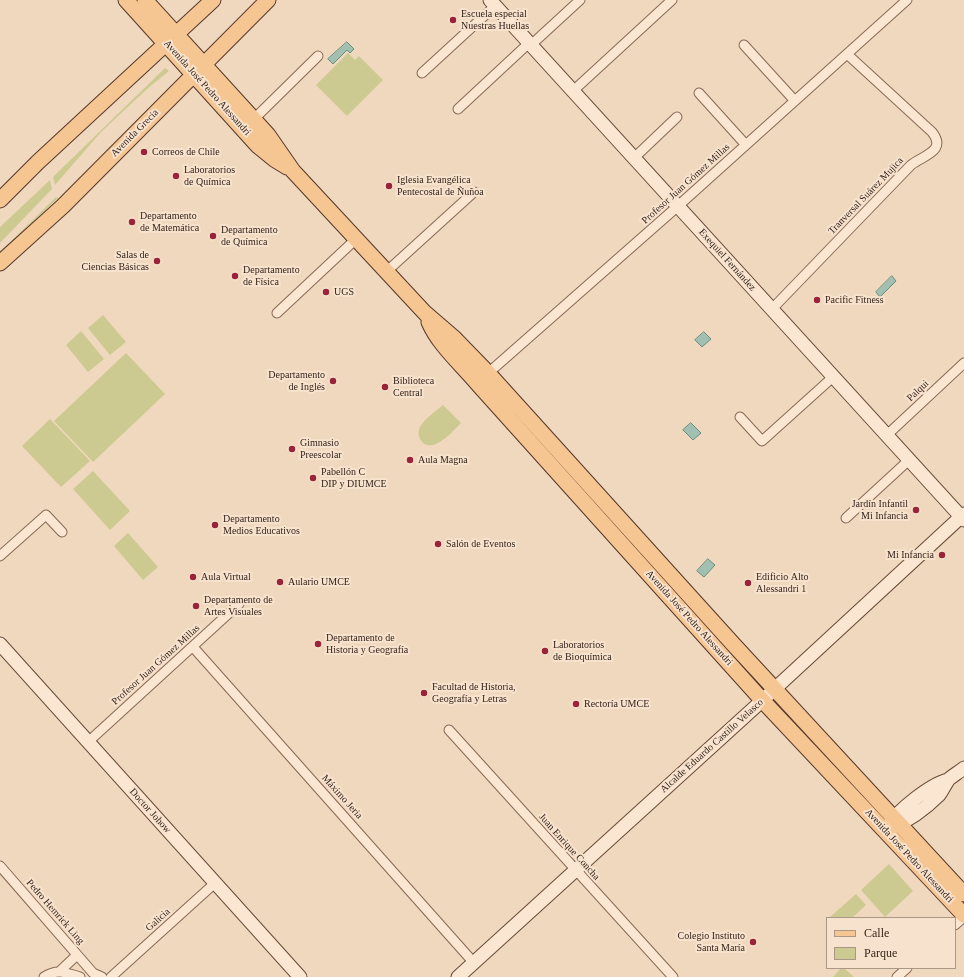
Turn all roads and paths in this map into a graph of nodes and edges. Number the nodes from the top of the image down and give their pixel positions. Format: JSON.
{"nodes":[{"id":1,"x":126,"y":0,"type":"edge"},
{"id":2,"x":145,"y":0,"type":"edge"},
{"id":3,"x":213,"y":0,"type":"edge"},
{"id":4,"x":268,"y":0,"type":"edge"},
{"id":5,"x":580,"y":0,"type":"edge"},
{"id":6,"x":672,"y":0,"type":"edge"},
{"id":7,"x":907,"y":0,"type":"edge"},
{"id":8,"x":492,"y":3,"type":"edge"},
{"id":9,"x":171,"y":39,"type":"junction"},
{"id":10,"x":530,"y":44,"type":"junction"},
{"id":11,"x":744,"y":45,"type":"dead end"},
{"id":12,"x":847,"y":54,"type":"junction"},
{"id":13,"x":318,"y":56,"type":"dead end"},
{"id":14,"x":199,"y":69,"type":"junction"},
{"id":15,"x":422,"y":73,"type":"dead end"},
{"id":16,"x":573,"y":91,"type":"junction"},
{"id":17,"x":699,"y":93,"type":"dead end"},
{"id":18,"x":795,"y":101,"type":"junction"},
{"id":19,"x":458,"y":109,"type":"dead end"},
{"id":20,"x":677,"y":117,"type":"dead end"},
{"id":21,"x":254,"y":119,"type":"junction"},
{"id":22,"x":746,"y":145,"type":"junction"},
{"id":23,"x":634,"y":158,"type":"junction"},
{"id":24,"x":293,"y":171,"type":"junction"},
{"id":25,"x":474,"y":192,"type":"dead end"},
{"id":26,"x":0,"y":200,"type":"edge"},
{"id":27,"x":678,"y":206,"type":"junction"},
{"id":28,"x":356,"y":239,"type":"junction"},
{"id":29,"x":0,"y":263,"type":"edge"},
{"id":30,"x":386,"y":272,"type":"junction"},
{"id":31,"x":772,"y":309,"type":"junction"},
{"id":32,"x":277,"y":313,"type":"dead end"},
{"id":33,"x":964,"y":363,"type":"edge"},
{"id":34,"x":833,"y":376,"type":"junction"},
{"id":35,"x":482,"y":378,"type":"junction"},
{"id":36,"x":740,"y":418,"type":"dead end"},
{"id":37,"x":887,"y":435,"type":"junction"},
{"id":38,"x":909,"y":460,"type":"junction"},
{"id":39,"x":963,"y":517,"type":"edge"},
{"id":40,"x":846,"y":518,"type":"dead end"},
{"id":41,"x":62,"y":532,"type":"dead end"},
{"id":42,"x":0,"y":556,"type":"edge"},
{"id":43,"x":239,"y":604,"type":"dead end"},
{"id":44,"x":0,"y":644,"type":"edge"},
{"id":45,"x":193,"y":647,"type":"junction"},
{"id":46,"x":774,"y":689,"type":"junction"},
{"id":47,"x":762,"y":700,"type":"junction"},
{"id":48,"x":449,"y":730,"type":"dead end"},
{"id":49,"x":88,"y":742,"type":"junction"},
{"id":50,"x":964,"y":768,"type":"edge"},
{"id":51,"x":897,"y":821,"type":"junction"},
{"id":52,"x":885,"y":831,"type":"junction"},
{"id":53,"x":0,"y":866,"type":"edge"},
{"id":54,"x":575,"y":870,"type":"junction"},
{"id":55,"x":215,"y":883,"type":"junction"},
{"id":56,"x":964,"y":894,"type":"edge"},
{"id":57,"x":964,"y":916,"type":"edge"},
{"id":58,"x":956,"y":924,"type":"edge"},
{"id":59,"x":77,"y":956,"type":"junction"},
{"id":60,"x":474,"y":963,"type":"junction"},
{"id":61,"x":906,"y":969,"type":"edge"},
{"id":62,"x":63,"y":974,"type":"edge"},
{"id":63,"x":112,"y":976,"type":"edge"},
{"id":64,"x":44,"y":977,"type":"edge"},
{"id":65,"x":80,"y":977,"type":"edge"},
{"id":66,"x":102,"y":977,"type":"edge"},
{"id":67,"x":105,"y":977,"type":"edge"},
{"id":68,"x":300,"y":977,"type":"edge"},
{"id":69,"x":458,"y":977,"type":"edge"},
{"id":70,"x":673,"y":977,"type":"edge"},
{"id":71,"x":897,"y":977,"type":"edge"}],
"edges":[{"from":1,"to":9,"type":"main road","name":"Avenida José Pedro Alessandri"},
{"from":2,"to":9,"type":"main road","name":"Avenida José Pedro Alessandri"},
{"from":3,"to":9,"type":"main road"},
{"from":4,"to":14,"type":"main road","name":"Avenida Grecia"},
{"from":5,"to":10,"type":"street"},
{"from":6,"to":16,"type":"street"},
{"from":7,"to":12,"type":"street","name":"Profesor Juan Gómez Millas"},
{"from":8,"to":10,"type":"street","name":"Exequiel Fernández"},
{"from":8,"to":15,"type":"street"},
{"from":9,"to":14,"type":"main road","name":"Avenida José Pedro Alessandri"},
{"from":9,"to":26,"type":"main road"},
{"from":10,"to":16,"type":"street","name":"Exequiel Fernández"},
{"from":10,"to":19,"type":"street"},
{"from":11,"to":18,"type":"street"},
{"from":12,"to":18,"type":"street","name":"Profesor Juan Gómez Millas"},
{"from":12,"to":31,"type":"street","name":"Tranversal Suárez Mujica"},
{"from":13,"to":21,"type":"street"},
{"from":14,"to":21,"type":"main road","name":"Avenida José Pedro Alessandri"},
{"from":14,"to":24,"type":"main road","name":"Avenida José Pedro Alessandri"},
{"from":14,"to":29,"type":"main road","name":"Avenida Grecia"},
{"from":16,"to":23,"type":"street","name":"Exequiel Fernández"},
{"from":17,"to":22,"type":"street"},
{"from":18,"to":22,"type":"street","name":"Profesor Juan Gómez Millas"},
{"from":20,"to":23,"type":"street"},
{"from":21,"to":24,"type":"main road","name":"Avenida José Pedro Alessandri"},
{"from":22,"to":27,"type":"street","name":"Profesor Juan Gómez Millas"},
{"from":23,"to":27,"type":"street","name":"Exequiel Fernández"},
{"from":24,"to":28,"type":"main road","name":"Avenida José Pedro Alessandri"},
{"from":25,"to":30,"type":"street"},
{"from":27,"to":31,"type":"street","name":"Exequiel Fernández"},
{"from":27,"to":35,"type":"street","name":"Profesor Juan Gómez Millas"},
{"from":28,"to":30,"type":"main road","name":"Avenida José Pedro Alessandri"},
{"from":28,"to":32,"type":"street"},
{"from":30,"to":35,"type":"main road","name":"Avenida José Pedro Alessandri"},
{"from":31,"to":34,"type":"street","name":"Exequiel Fernández"},
{"from":33,"to":37,"type":"street","name":"Palqui"},
{"from":34,"to":36,"type":"street"},
{"from":34,"to":37,"type":"street","name":"Exequiel Fernández"},
{"from":35,"to":46,"type":"main road","name":"Avenida José Pedro Alessandri"},
{"from":35,"to":47,"type":"main road","name":"Avenida José Pedro Alessandri"},
{"from":37,"to":38,"type":"street","name":"Exequiel Fernández"},
{"from":38,"to":39,"type":"street","name":"Exequiel Fernández"},
{"from":38,"to":40,"type":"street"},
{"from":39,"to":46,"type":"street","name":"Alcalde Eduardo Castillo Velasco"},
{"from":41,"to":42,"type":"street"},
{"from":43,"to":45,"type":"street","name":"Profesor Juan Gómez Millas"},
{"from":44,"to":49,"type":"street","name":"Doctor Johow"},
{"from":45,"to":49,"type":"street","name":"Profesor Juan Gómez Millas"},
{"from":45,"to":60,"type":"street","name":"Máximo Jeria"},
{"from":46,"to":47,"type":"street","name":"Alcalde Eduardo Castillo Velasco"},
{"from":46,"to":51,"type":"main road","name":"Avenida José Pedro Alessandri"},
{"from":47,"to":52,"type":"main road","name":"Avenida José Pedro Alessandri"},
{"from":47,"to":54,"type":"street","name":"Alcalde Eduardo Castillo Velasco"},
{"from":48,"to":54,"type":"street","name":"Juan Enrique Concha"},
{"from":49,"to":55,"type":"street","name":"Doctor Johow"},
{"from":50,"to":51,"type":"street"},
{"from":51,"to":52,"type":"street"},
{"from":51,"to":56,"type":"main road","name":"Avenida José Pedro Alessandri"},
{"from":52,"to":57,"type":"main road","name":"Avenida José Pedro Alessandri"},
{"from":53,"to":59,"type":"street","name":"Pedro Hemrick Ling"},
{"from":54,"to":60,"type":"street","name":"Alcalde Eduardo Castillo Velasco"},
{"from":54,"to":70,"type":"street","name":"Juan Enrique Concha"},
{"from":55,"to":63,"type":"street","name":"Galicia"},
{"from":55,"to":68,"type":"street","name":"Doctor Johow"},
{"from":57,"to":58,"type":"street"},
{"from":59,"to":62,"type":"street"},
{"from":59,"to":66,"type":"street","name":"Pedro Hemrick Ling"},
{"from":60,"to":69,"type":"street","name":"Alcalde Eduardo Castillo Velasco"},
{"from":61,"to":71,"type":"street"},
{"from":62,"to":64,"type":"street"},
{"from":62,"to":65,"type":"street"},
{"from":63,"to":67,"type":"street","name":"Galicia"}]}
